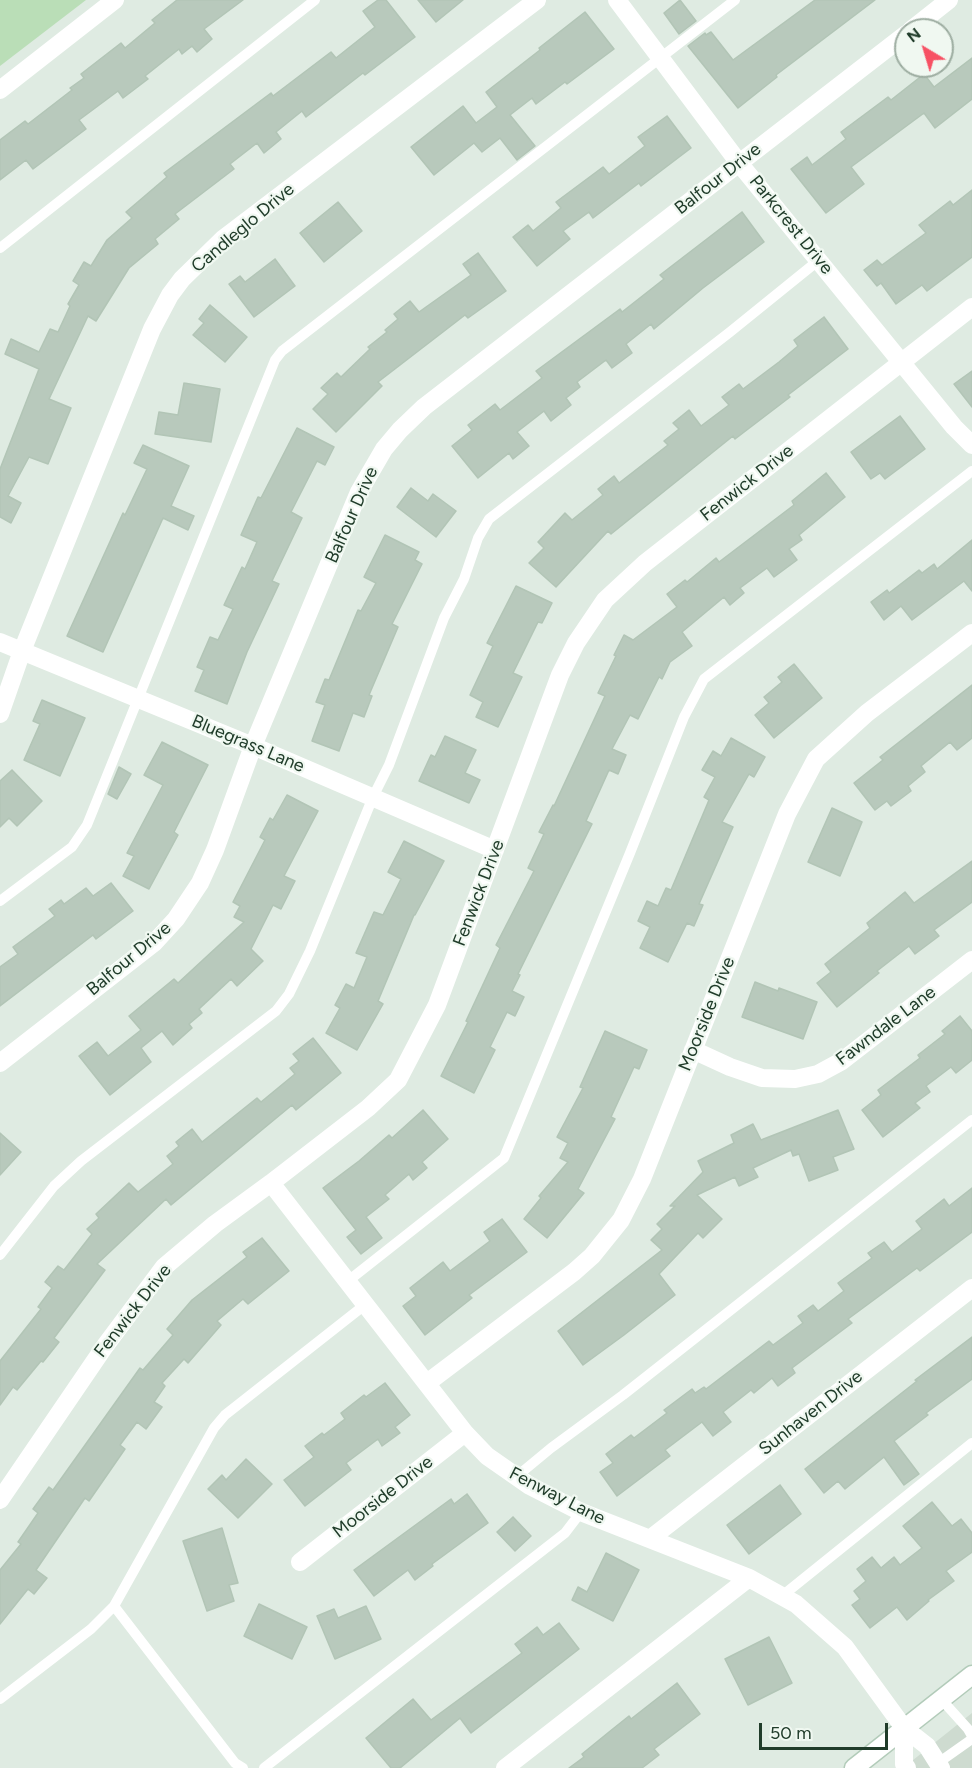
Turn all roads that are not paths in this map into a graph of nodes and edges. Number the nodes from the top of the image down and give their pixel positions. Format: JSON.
{"nodes":[{"id":1,"x":115,"y":0,"type":"edge"},
{"id":2,"x":315,"y":0,"type":"edge"},
{"id":3,"x":537,"y":0,"type":"edge"},
{"id":4,"x":617,"y":0,"type":"edge"},
{"id":5,"x":735,"y":0,"type":"edge"},
{"id":6,"x":949,"y":0,"type":"edge"},
{"id":7,"x":926,"y":18,"type":"edge"},
{"id":8,"x":894,"y":43,"type":"edge"},
{"id":9,"x":661,"y":57,"type":"junction"},
{"id":10,"x":0,"y":90,"type":"edge"},
{"id":11,"x":739,"y":163,"type":"junction"},
{"id":12,"x":0,"y":248,"type":"edge"},
{"id":13,"x":819,"y":260,"type":"junction"},
{"id":14,"x":972,"y":307,"type":"edge"},
{"id":15,"x":902,"y":361,"type":"junction"},
{"id":16,"x":972,"y":445,"type":"edge"},
{"id":17,"x":972,"y":471,"type":"edge"},
{"id":18,"x":972,"y":633,"type":"edge"},
{"id":19,"x":0,"y":642,"type":"edge"},
{"id":20,"x":22,"y":651,"type":"junction"},
{"id":21,"x":138,"y":699,"type":"junction"},
{"id":22,"x":0,"y":714,"type":"edge"},
{"id":23,"x":253,"y":746,"type":"junction"},
{"id":24,"x":373,"y":797,"type":"junction"},
{"id":25,"x":495,"y":850,"type":"junction"},
{"id":26,"x":0,"y":901,"type":"edge"},
{"id":27,"x":972,"y":960,"type":"edge"},
{"id":28,"x":693,"y":1050,"type":"junction"},
{"id":29,"x":0,"y":1063,"type":"edge"},
{"id":30,"x":972,"y":1120,"type":"edge"},
{"id":31,"x":271,"y":1184,"type":"junction"},
{"id":32,"x":0,"y":1255,"type":"edge"},
{"id":33,"x":348,"y":1281,"type":"junction"},
{"id":34,"x":972,"y":1288,"type":"edge"},
{"id":35,"x":366,"y":1304,"type":"junction"},
{"id":36,"x":427,"y":1383,"type":"junction"},
{"id":37,"x":465,"y":1433,"type":"junction"},
{"id":38,"x":972,"y":1443,"type":"edge"},
{"id":39,"x":516,"y":1478,"type":"junction"},
{"id":40,"x":0,"y":1500,"type":"edge"},
{"id":41,"x":581,"y":1512,"type":"junction"},
{"id":42,"x":651,"y":1538,"type":"junction"},
{"id":43,"x":300,"y":1562,"type":"dead end"},
{"id":44,"x":749,"y":1578,"type":"junction"},
{"id":45,"x":782,"y":1596,"type":"junction"},
{"id":46,"x":114,"y":1606,"type":"junction"},
{"id":47,"x":972,"y":1676,"type":"edge"},
{"id":48,"x":0,"y":1699,"type":"edge"},
{"id":49,"x":941,"y":1700,"type":"junction"},
{"id":50,"x":904,"y":1728,"type":"junction"},
{"id":51,"x":972,"y":1738,"type":"edge"},
{"id":52,"x":939,"y":1766,"type":"edge"},
{"id":53,"x":243,"y":1768,"type":"edge"},
{"id":54,"x":264,"y":1768,"type":"edge"},
{"id":55,"x":505,"y":1768,"type":"edge"},
{"id":56,"x":854,"y":1768,"type":"edge"},
{"id":57,"x":906,"y":1768,"type":"edge"}],
"edges":[{"from":1,"to":10,"type":"street"},
{"from":2,"to":12,"type":"lane"},
{"from":3,"to":20,"type":"street","name":"Candleglo Drive"},
{"from":4,"to":9,"type":"street","name":"Parkcrest Drive"},
{"from":5,"to":9,"type":"lane"},
{"from":6,"to":7,"type":"street"},
{"from":8,"to":11,"type":"street","name":"Balfour Drive"},
{"from":9,"to":11,"type":"street","name":"Parkcrest Drive"},
{"from":9,"to":21,"type":"lane"},
{"from":11,"to":13,"type":"street","name":"Parkcrest Drive"},
{"from":11,"to":23,"type":"street","name":"Balfour Drive"},
{"from":13,"to":15,"type":"street","name":"Parkcrest Drive"},
{"from":13,"to":24,"type":"lane"},
{"from":14,"to":15,"type":"street","name":"Fenwick Drive"},
{"from":15,"to":16,"type":"street","name":"Parkcrest Drive"},
{"from":15,"to":25,"type":"street","name":"Fenwick Drive"},
{"from":17,"to":33,"type":"lane"},
{"from":18,"to":28,"type":"street","name":"Moorside Drive"},
{"from":19,"to":20,"type":"street","name":"Bluegrass Lane"},
{"from":20,"to":21,"type":"street","name":"Bluegrass Lane"},
{"from":20,"to":22,"type":"street","name":"Candleglo Drive"},
{"from":21,"to":23,"type":"street","name":"Bluegrass Lane"},
{"from":21,"to":26,"type":"lane"},
{"from":23,"to":24,"type":"street","name":"Bluegrass Lane"},
{"from":23,"to":29,"type":"street","name":"Balfour Drive"},
{"from":24,"to":25,"type":"street","name":"Bluegrass Lane"},
{"from":24,"to":32,"type":"lane"},
{"from":25,"to":31,"type":"street","name":"Fenwick Drive"},
{"from":27,"to":28,"type":"street","name":"Fawndale Lane"},
{"from":28,"to":36,"type":"street","name":"Moorside Drive"},
{"from":30,"to":39,"type":"lane"},
{"from":31,"to":33,"type":"street","name":"Fenway Lane"},
{"from":31,"to":40,"type":"street","name":"Fenwick Drive"},
{"from":33,"to":35,"type":"street","name":"Fenway Lane"},
{"from":34,"to":42,"type":"street","name":"Sunhaven Drive"},
{"from":35,"to":36,"type":"street","name":"Fenway Lane"},
{"from":35,"to":46,"type":"lane"},
{"from":36,"to":37,"type":"street","name":"Fenway Lane"},
{"from":37,"to":39,"type":"street","name":"Fenway Lane"},
{"from":37,"to":43,"type":"street","name":"Moorside Drive"},
{"from":38,"to":45,"type":"lane"},
{"from":39,"to":41,"type":"street","name":"Fenway Lane"},
{"from":41,"to":42,"type":"street","name":"Fenway Lane"},
{"from":41,"to":54,"type":"lane"},
{"from":42,"to":44,"type":"street","name":"Fenway Lane"},
{"from":44,"to":45,"type":"street","name":"Fenway Lane"},
{"from":44,"to":55,"type":"street"},
{"from":45,"to":50,"type":"street","name":"Fenway Lane"},
{"from":46,"to":48,"type":"lane"},
{"from":46,"to":53,"type":"lane"},
{"from":47,"to":49,"type":"street"},
{"from":49,"to":50,"type":"street"},
{"from":49,"to":51,"type":"lane"},
{"from":50,"to":52,"type":"street","name":"Fenway Lane"},
{"from":50,"to":56,"type":"street"},
{"from":50,"to":57,"type":"street"},
{"from":51,"to":52,"type":"lane"}]}
